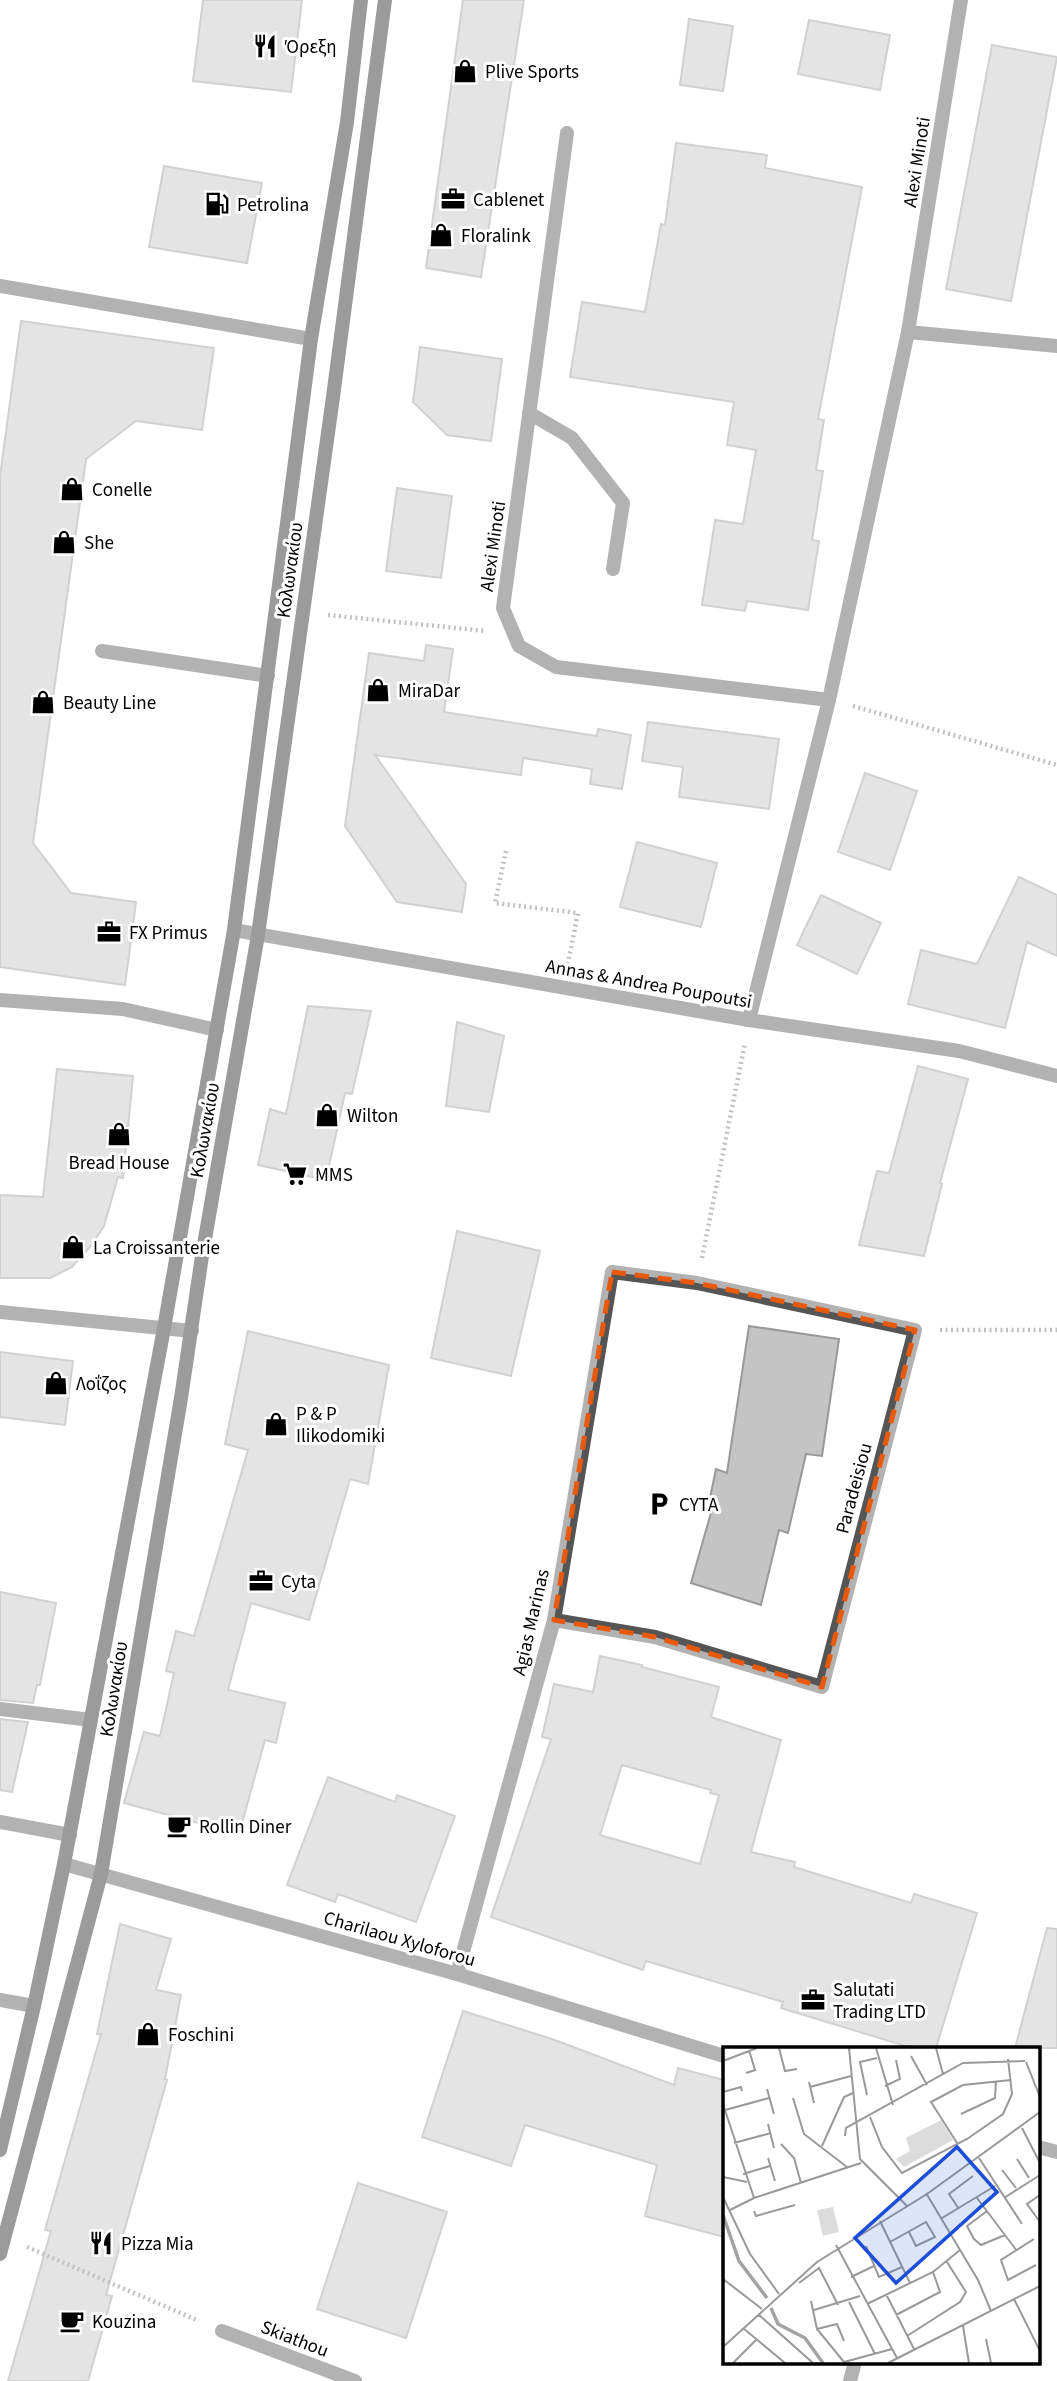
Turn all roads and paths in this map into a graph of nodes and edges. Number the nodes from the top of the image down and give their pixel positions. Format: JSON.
{"nodes":[{"id":1,"x":361,"y":0,"type":"edge"},
{"id":2,"x":385,"y":0,"type":"edge"},
{"id":3,"x":961,"y":0,"type":"edge"},
{"id":4,"x":567,"y":133,"type":"dead end"},
{"id":5,"x":0,"y":286,"type":"edge"},
{"id":6,"x":908,"y":332,"type":"junction"},
{"id":7,"x":311,"y":339,"type":"junction"},
{"id":8,"x":1057,"y":346,"type":"edge"},
{"id":9,"x":529,"y":413,"type":"junction"},
{"id":10,"x":613,"y":569,"type":"dead end"},
{"id":11,"x":302,"y":613,"type":"junction"},
{"id":12,"x":514,"y":633,"type":"junction"},
{"id":13,"x":102,"y":651,"type":"dead end"},
{"id":14,"x":268,"y":676,"type":"junction"},
{"id":15,"x":829,"y":700,"type":"junction"},
{"id":16,"x":1057,"y":765,"type":"edge"},
{"id":17,"x":506,"y":851,"type":"dead end"},
{"id":18,"x":234,"y":930,"type":"junction"},
{"id":19,"x":258,"y":935,"type":"junction"},
{"id":20,"x":564,"y":988,"type":"junction"},
{"id":21,"x":0,"y":1000,"type":"edge"},
{"id":22,"x":750,"y":1020,"type":"junction"},
{"id":23,"x":217,"y":1030,"type":"junction"},
{"id":24,"x":1057,"y":1076,"type":"edge"},
{"id":25,"x":697,"y":1283,"type":"junction"},
{"id":26,"x":0,"y":1312,"type":"edge"},
{"id":27,"x":164,"y":1328,"type":"junction"},
{"id":28,"x":915,"y":1330,"type":"junction"},
{"id":29,"x":1057,"y":1330,"type":"edge"},
{"id":30,"x":192,"y":1331,"type":"junction"},
{"id":31,"x":554,"y":1620,"type":"junction"},
{"id":32,"x":0,"y":1709,"type":"edge"},
{"id":33,"x":91,"y":1720,"type":"junction"},
{"id":34,"x":0,"y":1822,"type":"edge"},
{"id":35,"x":69,"y":1835,"type":"junction"},
{"id":36,"x":64,"y":1864,"type":"junction"},
{"id":37,"x":101,"y":1874,"type":"junction"},
{"id":38,"x":457,"y":1974,"type":"junction"},
{"id":39,"x":0,"y":2000,"type":"edge"},
{"id":40,"x":34,"y":2006,"type":"junction"},
{"id":41,"x":723,"y":2056,"type":"edge"},
{"id":42,"x":1040,"y":2148,"type":"edge"},
{"id":43,"x":0,"y":2150,"type":"edge"},
{"id":44,"x":1057,"y":2152,"type":"edge"},
{"id":45,"x":4,"y":2237,"type":"junction"},
{"id":46,"x":0,"y":2254,"type":"edge"},
{"id":47,"x":222,"y":2330,"type":"joint"},
{"id":48,"x":854,"y":2364,"type":"edge"},
{"id":49,"x":355,"y":2381,"type":"edge"},
{"id":50,"x":849,"y":2381,"type":"edge"}],
"edges":[{"from":1,"to":7,"type":"main road","name":"Κολωνακίου"},
{"from":2,"to":11,"type":"main road","name":"Κολωνακίου"},
{"from":3,"to":6,"type":"street","name":"Alexi Minoti"},
{"from":4,"to":9,"type":"street","name":"Alexi Minoti"},
{"from":5,"to":7,"type":"street"},
{"from":6,"to":8,"type":"street"},
{"from":6,"to":15,"type":"street","name":"Alexi Minoti"},
{"from":7,"to":14,"type":"main road","name":"Κολωνακίου"},
{"from":9,"to":10,"type":"street"},
{"from":9,"to":12,"type":"street","name":"Alexi Minoti"},
{"from":11,"to":12,"type":"path"},
{"from":11,"to":19,"type":"main road","name":"Κολωνακίου"},
{"from":12,"to":15,"type":"street","name":"Alexi Minoti"},
{"from":13,"to":14,"type":"street"},
{"from":14,"to":18,"type":"main road","name":"Κολωνακίου"},
{"from":15,"to":16,"type":"path"},
{"from":15,"to":22,"type":"street","name":"Alexi Minoti"},
{"from":17,"to":20,"type":"path"},
{"from":18,"to":19,"type":"street","name":"Annas & Andrea Poupoutsi"},
{"from":18,"to":23,"type":"main road","name":"Κολωνακίου"},
{"from":19,"to":20,"type":"street","name":"Annas & Andrea Poupoutsi"},
{"from":19,"to":30,"type":"main road","name":"Κολωνακίου"},
{"from":20,"to":22,"type":"street","name":"Annas & Andrea Poupoutsi"},
{"from":21,"to":23,"type":"street"},
{"from":22,"to":24,"type":"street","name":"Annas & Andrea Poupoutsi"},
{"from":22,"to":25,"type":"path"},
{"from":23,"to":27,"type":"main road","name":"Κολωνακίου"},
{"from":25,"to":28,"type":"street"},
{"from":25,"to":31,"type":"street","name":"Agias Marinas"},
{"from":26,"to":27,"type":"street"},
{"from":27,"to":30,"type":"street"},
{"from":27,"to":33,"type":"main road","name":"Κολωνακίου"},
{"from":28,"to":29,"type":"path"},
{"from":28,"to":31,"type":"street","name":"Paradeisiou"},
{"from":30,"to":37,"type":"main road","name":"Κολωνακίου"},
{"from":31,"to":38,"type":"street","name":"Agias Marinas"},
{"from":32,"to":33,"type":"street"},
{"from":33,"to":35,"type":"main road","name":"Κολωνακίου"},
{"from":34,"to":35,"type":"street"},
{"from":35,"to":36,"type":"main road","name":"Κολωνακίου"},
{"from":36,"to":37,"type":"street","name":"Charilaou Xyloforou"},
{"from":36,"to":40,"type":"main road","name":"Κολωνακίου"},
{"from":37,"to":38,"type":"street","name":"Charilaou Xyloforou"},
{"from":37,"to":45,"type":"main road","name":"Κολωνακίου"},
{"from":38,"to":41,"type":"street","name":"Charilaou Xyloforou"},
{"from":39,"to":40,"type":"street"},
{"from":40,"to":43,"type":"main road","name":"Κολωνακίου"},
{"from":42,"to":44,"type":"street"},
{"from":45,"to":46,"type":"main road","name":"Κολωνακίου"},
{"from":45,"to":47,"type":"path"},
{"from":47,"to":49,"type":"street","name":"Skiathou"},
{"from":48,"to":50,"type":"street"}]}
